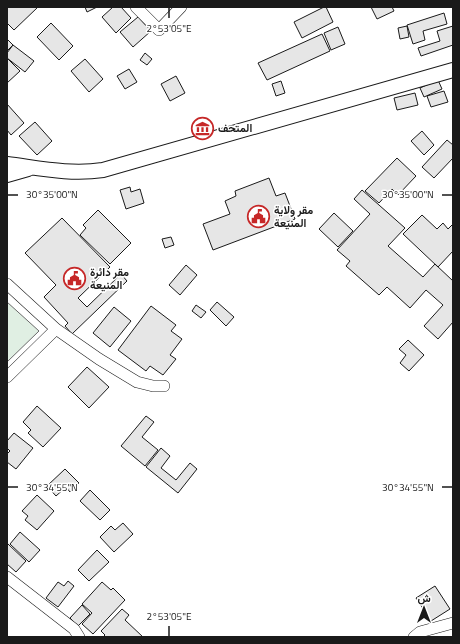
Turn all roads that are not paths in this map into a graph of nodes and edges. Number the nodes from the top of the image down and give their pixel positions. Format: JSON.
{"nodes":[{"id":1,"x":136,"y":7,"type":"edge"},
{"id":2,"x":181,"y":7,"type":"edge"},
{"id":3,"x":453,"y":70,"type":"edge"},
{"id":4,"x":7,"y":164,"type":"edge"},
{"id":5,"x":37,"y":168,"type":"junction"},
{"id":6,"x":7,"y":175,"type":"edge"},
{"id":7,"x":7,"y":285,"type":"edge"},
{"id":8,"x":56,"y":329,"type":"junction"},
{"id":9,"x":7,"y":376,"type":"edge"},
{"id":10,"x":164,"y":386,"type":"dead end"},
{"id":11,"x":7,"y":577,"type":"edge"},
{"id":12,"x":453,"y":623,"type":"edge"},
{"id":13,"x":78,"y":637,"type":"edge"},
{"id":14,"x":414,"y":637,"type":"edge"}],
"edges":[{"from":1,"to":2,"type":"street"},
{"from":3,"to":5,"type":"street"},
{"from":4,"to":5,"type":"street"},
{"from":5,"to":6,"type":"street"},
{"from":7,"to":8,"type":"street"},
{"from":8,"to":9,"type":"street"},
{"from":8,"to":10,"type":"street"},
{"from":11,"to":13,"type":"street"},
{"from":12,"to":14,"type":"street"}]}
